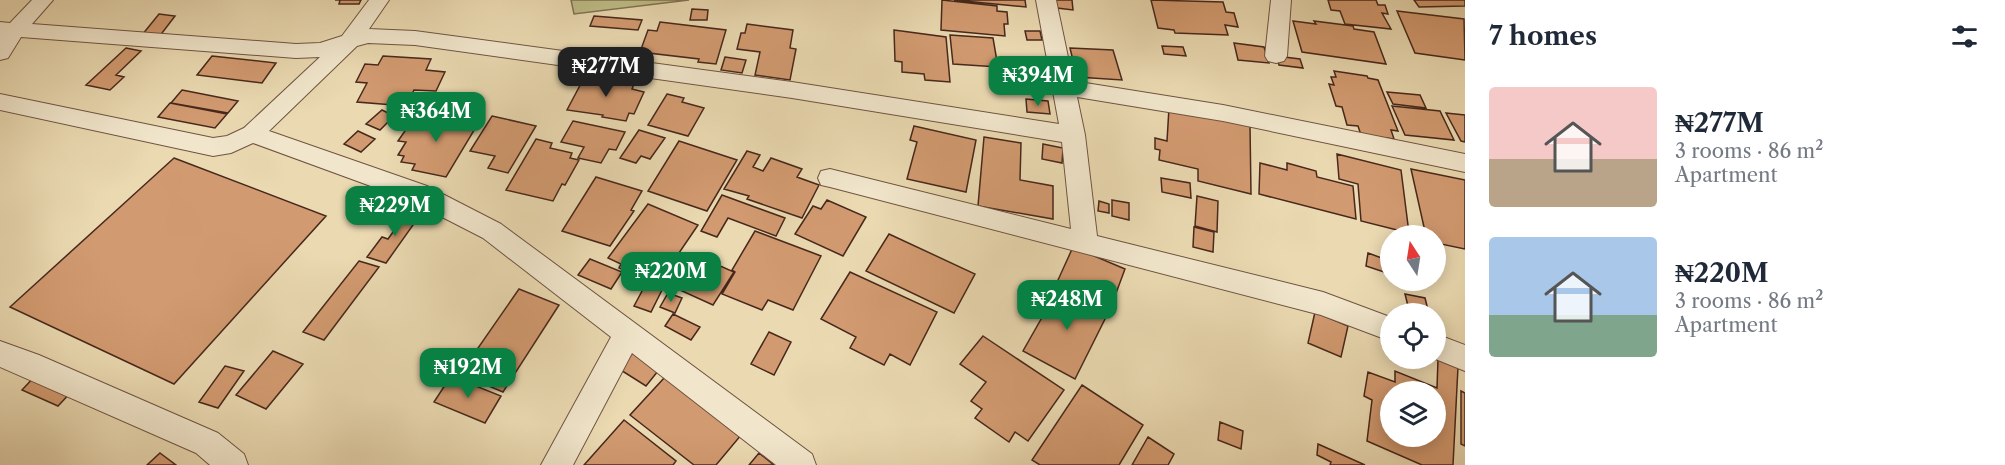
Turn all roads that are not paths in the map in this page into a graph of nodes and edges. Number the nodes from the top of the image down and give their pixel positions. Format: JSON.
{"nodes":[{"id":1,"x":43,"y":0,"type":"edge"},
{"id":2,"x":379,"y":0,"type":"edge"},
{"id":3,"x":1046,"y":0,"type":"edge"},
{"id":4,"x":1281,"y":0,"type":"edge"},
{"id":5,"x":8,"y":30,"type":"edge"},
{"id":6,"x":350,"y":41,"type":"junction"},
{"id":7,"x":0,"y":53,"type":"edge"},
{"id":8,"x":1276,"y":56,"type":"dead end"},
{"id":9,"x":1063,"y":87,"type":"junction"},
{"id":10,"x":0,"y":102,"type":"edge"},
{"id":11,"x":252,"y":134,"type":"junction"},
{"id":12,"x":1073,"y":135,"type":"junction"},
{"id":13,"x":1465,"y":163,"type":"edge"},
{"id":14,"x":830,"y":178,"type":"dead end"},
{"id":15,"x":1086,"y":243,"type":"junction"},
{"id":16,"x":1380,"y":326,"type":"edge"},
{"id":17,"x":627,"y":335,"type":"junction"},
{"id":18,"x":1446,"y":351,"type":"edge"},
{"id":19,"x":0,"y":354,"type":"edge"},
{"id":20,"x":1465,"y":358,"type":"edge"},
{"id":21,"x":233,"y":465,"type":"edge"},
{"id":22,"x":556,"y":465,"type":"edge"},
{"id":23,"x":801,"y":465,"type":"edge"}],
"edges":[{"from":1,"to":5,"type":"street"},
{"from":2,"to":6,"type":"street"},
{"from":3,"to":9,"type":"street"},
{"from":4,"to":8,"type":"street"},
{"from":5,"to":6,"type":"street"},
{"from":5,"to":7,"type":"street"},
{"from":6,"to":11,"type":"street"},
{"from":6,"to":12,"type":"street"},
{"from":9,"to":12,"type":"street"},
{"from":9,"to":13,"type":"street"},
{"from":10,"to":11,"type":"street"},
{"from":11,"to":17,"type":"street"},
{"from":12,"to":15,"type":"street"},
{"from":14,"to":15,"type":"street"},
{"from":15,"to":16,"type":"street"},
{"from":17,"to":22,"type":"street"},
{"from":17,"to":23,"type":"street"},
{"from":18,"to":20,"type":"street"},
{"from":19,"to":21,"type":"street"}]}
